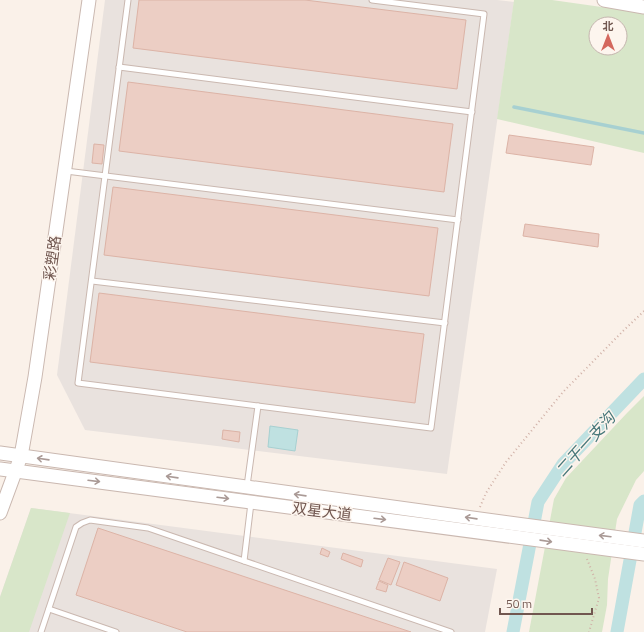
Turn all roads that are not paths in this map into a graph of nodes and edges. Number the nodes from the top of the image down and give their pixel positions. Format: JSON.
{"nodes":[{"id":1,"x":89,"y":0,"type":"edge"},
{"id":2,"x":128,"y":0,"type":"edge"},
{"id":3,"x":372,"y":0,"type":"edge"},
{"id":4,"x":604,"y":0,"type":"edge"},
{"id":5,"x":644,"y":7,"type":"edge"},
{"id":6,"x":119,"y":67,"type":"junction"},
{"id":7,"x":472,"y":112,"type":"junction"},
{"id":8,"x":65,"y":171,"type":"junction"},
{"id":9,"x":105,"y":176,"type":"junction"},
{"id":10,"x":458,"y":220,"type":"junction"},
{"id":11,"x":92,"y":281,"type":"junction"},
{"id":12,"x":445,"y":323,"type":"junction"},
{"id":13,"x":258,"y":406,"type":"junction"},
{"id":14,"x":0,"y":453,"type":"edge"},
{"id":15,"x":21,"y":456,"type":"junction"},
{"id":16,"x":0,"y":469,"type":"edge"},
{"id":17,"x":15,"y":471,"type":"junction"},
{"id":18,"x":250,"y":488,"type":"junction"},
{"id":19,"x":252,"y":502,"type":"junction"},
{"id":20,"x":0,"y":513,"type":"edge"},
{"id":21,"x":509,"y":529,"type":"junction"},
{"id":22,"x":644,"y":541,"type":"edge"},
{"id":23,"x":644,"y":554,"type":"edge"},
{"id":24,"x":244,"y":561,"type":"junction"},
{"id":25,"x":49,"y":609,"type":"junction"},
{"id":26,"x":41,"y":632,"type":"edge"},
{"id":27,"x":116,"y":632,"type":"edge"},
{"id":28,"x":451,"y":632,"type":"edge"}],
"edges":[{"from":1,"to":8,"type":"street","name":"彩塑路"},
{"from":2,"to":6,"type":"lane"},
{"from":3,"to":7,"type":"lane"},
{"from":4,"to":5,"type":"street"},
{"from":6,"to":7,"type":"lane"},
{"from":6,"to":9,"type":"lane"},
{"from":7,"to":10,"type":"lane"},
{"from":8,"to":9,"type":"lane"},
{"from":8,"to":15,"type":"street","name":"彩塑路"},
{"from":9,"to":10,"type":"lane"},
{"from":9,"to":11,"type":"lane"},
{"from":10,"to":12,"type":"lane"},
{"from":11,"to":12,"type":"lane"},
{"from":11,"to":13,"type":"lane"},
{"from":12,"to":13,"type":"lane"},
{"from":13,"to":18,"type":"lane"},
{"from":14,"to":15,"type":"street","name":"双星大道"},
{"from":15,"to":17,"type":"street","name":"彩塑路"},
{"from":18,"to":15,"type":"street","name":"双星大道","one_way":true},
{"from":16,"to":17,"type":"street","name":"双星大道"},
{"from":17,"to":19,"type":"street","name":"双星大道","one_way":true},
{"from":17,"to":20,"type":"street","name":"彩塑路"},
{"from":18,"to":19,"type":"lane"},
{"from":21,"to":18,"type":"street","name":"双星大道","one_way":true},
{"from":19,"to":21,"type":"street","name":"双星大道","one_way":true},
{"from":19,"to":24,"type":"lane"},
{"from":22,"to":21,"type":"street","one_way":true},
{"from":21,"to":23,"type":"street","name":"双星大道","one_way":true},
{"from":24,"to":25,"type":"lane"},
{"from":24,"to":28,"type":"lane"},
{"from":25,"to":26,"type":"lane"},
{"from":25,"to":27,"type":"lane"}]}
